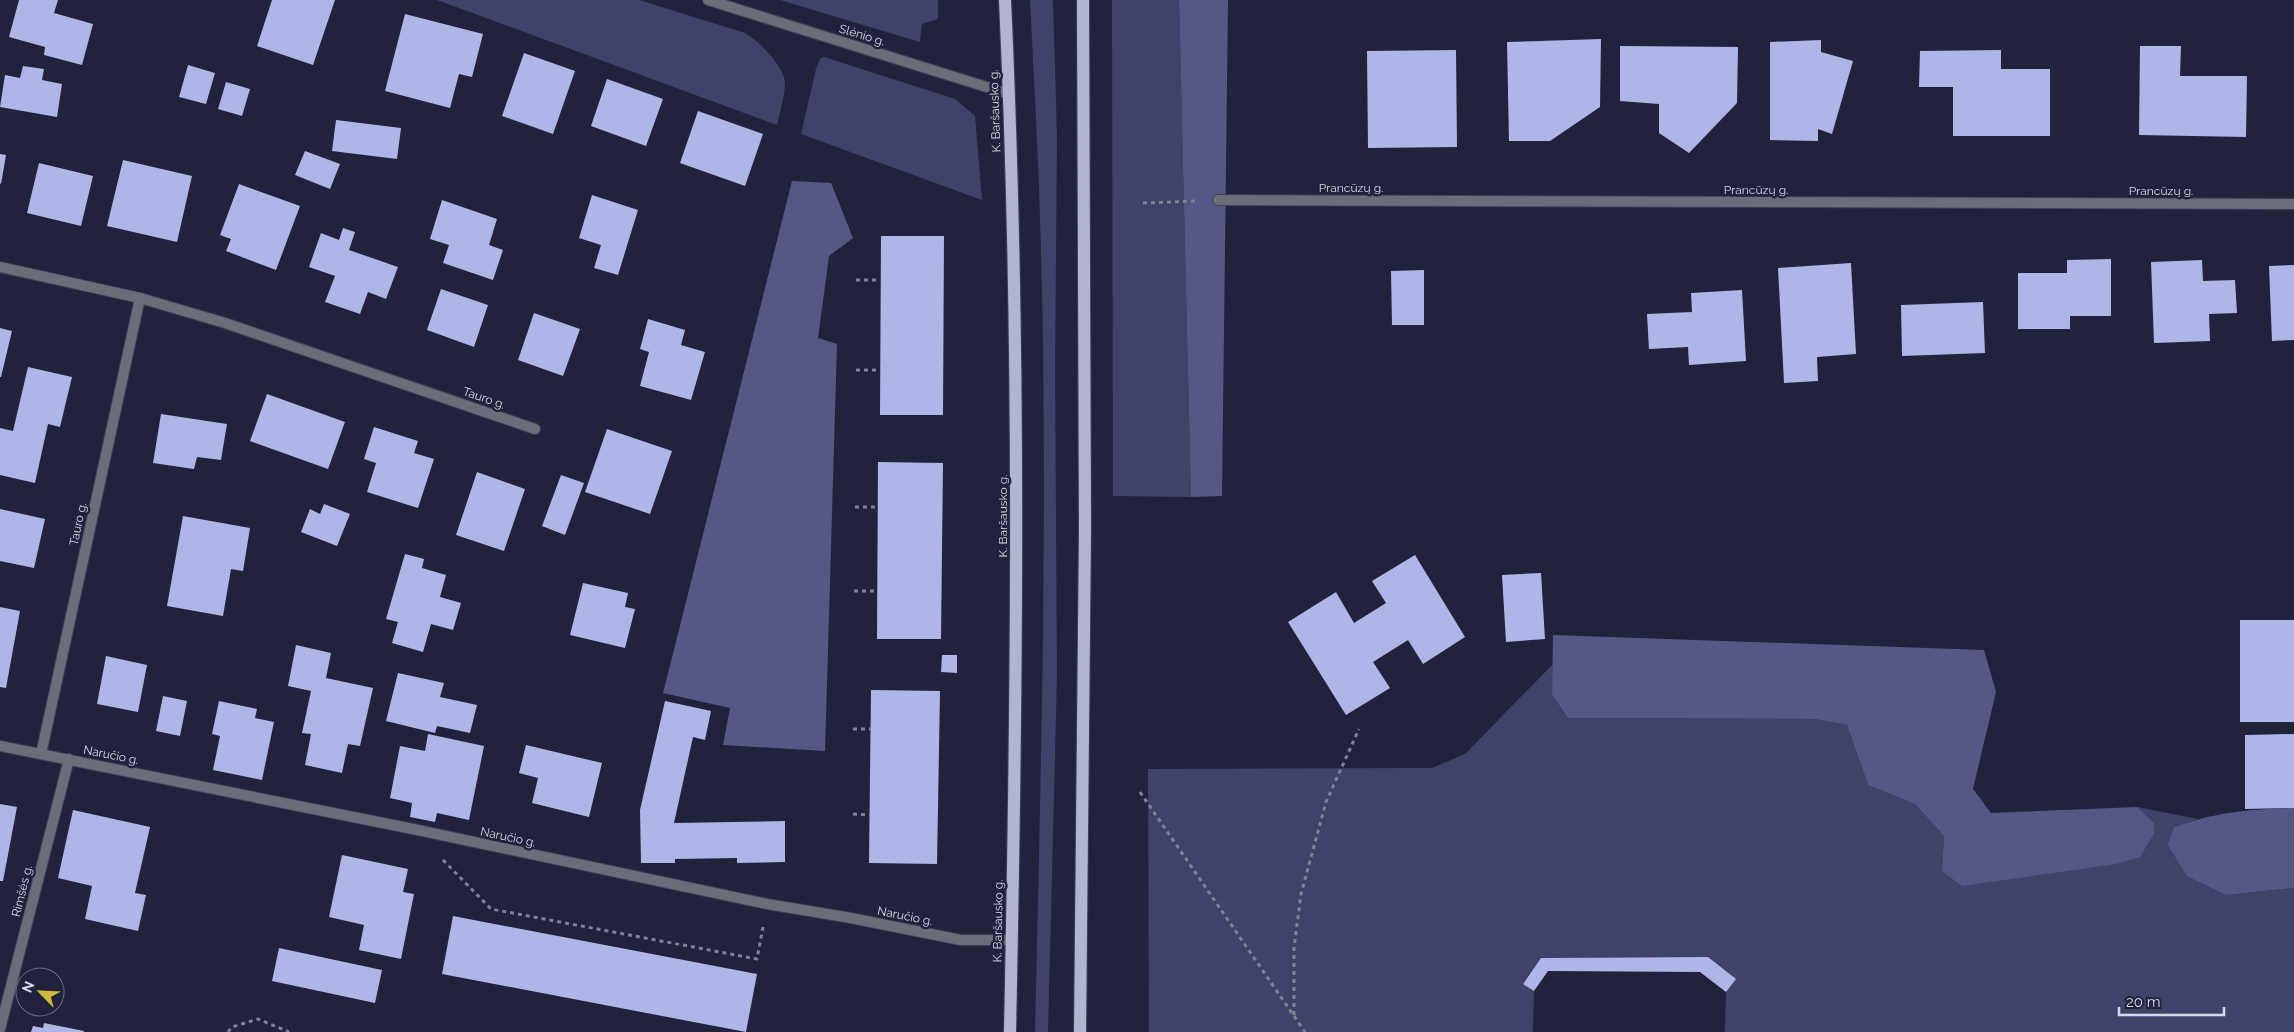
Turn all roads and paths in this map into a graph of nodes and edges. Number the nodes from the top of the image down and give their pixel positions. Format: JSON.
{"nodes":[{"id":1,"x":708,"y":0,"type":"edge"},
{"id":2,"x":1005,"y":0,"type":"edge"},
{"id":3,"x":1083,"y":0,"type":"edge"},
{"id":4,"x":1009,"y":94,"type":"junction"},
{"id":5,"x":1218,"y":200,"type":"joint"},
{"id":6,"x":1143,"y":202,"type":"dead end"},
{"id":7,"x":2294,"y":204,"type":"edge"},
{"id":8,"x":0,"y":266,"type":"edge"},
{"id":9,"x":856,"y":280,"type":"dead end"},
{"id":10,"x":880,"y":280,"type":"dead end"},
{"id":11,"x":140,"y":298,"type":"junction"},
{"id":12,"x":856,"y":370,"type":"dead end"},
{"id":13,"x":880,"y":370,"type":"dead end"},
{"id":14,"x":535,"y":429,"type":"dead end"},
{"id":15,"x":855,"y":507,"type":"dead end"},
{"id":16,"x":878,"y":507,"type":"dead end"},
{"id":17,"x":854,"y":591,"type":"dead end"},
{"id":18,"x":877,"y":591,"type":"dead end"},
{"id":19,"x":853,"y":729,"type":"dead end"},
{"id":20,"x":871,"y":729,"type":"dead end"},
{"id":21,"x":1359,"y":729,"type":"dead end"},
{"id":22,"x":0,"y":746,"type":"edge"},
{"id":23,"x":40,"y":754,"type":"junction"},
{"id":24,"x":69,"y":760,"type":"junction"},
{"id":25,"x":1140,"y":792,"type":"dead end"},
{"id":26,"x":853,"y":814,"type":"dead end"},
{"id":27,"x":870,"y":815,"type":"dead end"},
{"id":28,"x":413,"y":829,"type":"junction"},
{"id":29,"x":767,"y":904,"type":"junction"},
{"id":30,"x":1012,"y":940,"type":"junction"},
{"id":31,"x":1294,"y":1015,"type":"junction"},
{"id":32,"x":0,"y":1029,"type":"edge"},
{"id":33,"x":228,"y":1032,"type":"edge"},
{"id":34,"x":289,"y":1032,"type":"edge"},
{"id":35,"x":1010,"y":1032,"type":"edge"},
{"id":36,"x":1080,"y":1032,"type":"edge"},
{"id":37,"x":1306,"y":1032,"type":"edge"}],
"edges":[{"from":1,"to":4,"type":"street","name":"Slėnio g."},
{"from":2,"to":4,"type":"main road","name":"K. Baršausko g."},
{"from":3,"to":36,"type":"main road"},
{"from":4,"to":30,"type":"main road","name":"K. Baršausko g."},
{"from":5,"to":6,"type":"path"},
{"from":5,"to":7,"type":"street","name":"Prancūzų g."},
{"from":8,"to":11,"type":"street","name":"Tauro g."},
{"from":9,"to":10,"type":"path"},
{"from":11,"to":14,"type":"street","name":"Tauro g."},
{"from":11,"to":23,"type":"street","name":"Tauro g."},
{"from":12,"to":13,"type":"path"},
{"from":15,"to":16,"type":"path"},
{"from":17,"to":18,"type":"path"},
{"from":19,"to":20,"type":"path"},
{"from":21,"to":31,"type":"path"},
{"from":22,"to":23,"type":"street","name":"Naručio g."},
{"from":23,"to":24,"type":"street","name":"Naručio g."},
{"from":24,"to":28,"type":"street","name":"Naručio g."},
{"from":24,"to":32,"type":"street","name":"Rimšės g."},
{"from":25,"to":31,"type":"path"},
{"from":26,"to":27,"type":"path"},
{"from":28,"to":29,"type":"street","name":"Naručio g."},
{"from":28,"to":29,"type":"path"},
{"from":29,"to":30,"type":"street","name":"Naručio g."},
{"from":30,"to":35,"type":"main road","name":"K. Baršausko g."},
{"from":31,"to":37,"type":"path"},
{"from":33,"to":34,"type":"path"}]}
